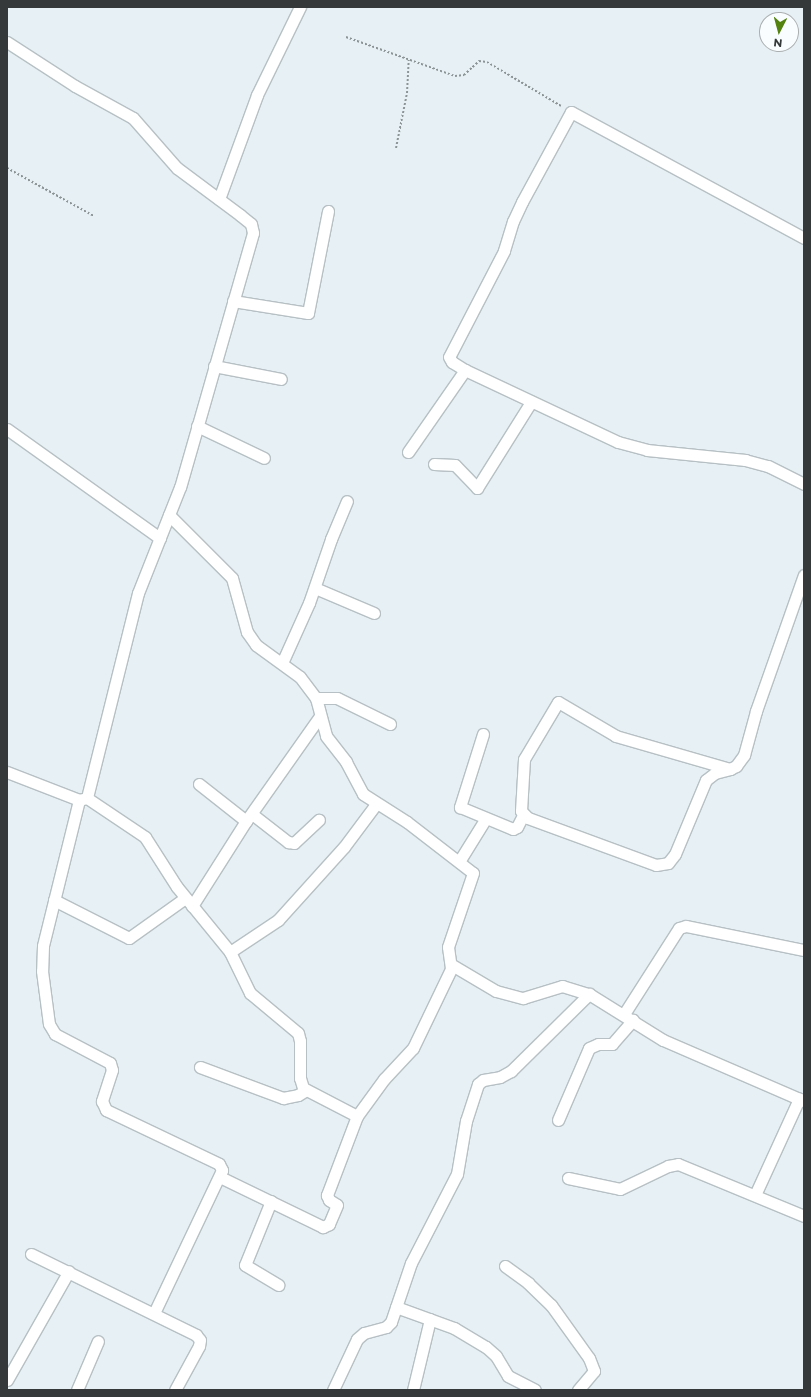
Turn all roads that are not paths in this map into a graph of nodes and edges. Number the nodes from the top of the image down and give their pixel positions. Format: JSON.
{"nodes":[{"id":1,"x":300,"y":7,"type":"edge"},
{"id":2,"x":7,"y":42,"type":"edge"},
{"id":3,"x":219,"y":199,"type":"junction"},
{"id":4,"x":328,"y":211,"type":"dead end"},
{"id":5,"x":804,"y":238,"type":"edge"},
{"id":6,"x":233,"y":301,"type":"junction"},
{"id":7,"x":214,"y":366,"type":"junction"},
{"id":8,"x":465,"y":370,"type":"junction"},
{"id":9,"x":281,"y":379,"type":"dead end"},
{"id":10,"x":531,"y":402,"type":"junction"},
{"id":11,"x":197,"y":426,"type":"junction"},
{"id":12,"x":7,"y":429,"type":"edge"},
{"id":13,"x":408,"y":452,"type":"dead end"},
{"id":14,"x":264,"y":458,"type":"dead end"},
{"id":15,"x":434,"y":464,"type":"dead end"},
{"id":16,"x":804,"y":484,"type":"edge"},
{"id":17,"x":347,"y":501,"type":"dead end"},
{"id":18,"x":169,"y":516,"type":"junction"},
{"id":19,"x":160,"y":538,"type":"junction"},
{"id":20,"x":804,"y":575,"type":"edge"},
{"id":21,"x":315,"y":588,"type":"junction"},
{"id":22,"x":374,"y":613,"type":"dead end"},
{"id":23,"x":282,"y":663,"type":"junction"},
{"id":24,"x":316,"y":698,"type":"junction"},
{"id":25,"x":320,"y":716,"type":"junction"},
{"id":26,"x":390,"y":724,"type":"dead end"},
{"id":27,"x":483,"y":734,"type":"dead end"},
{"id":28,"x":730,"y":769,"type":"junction"},
{"id":29,"x":7,"y":772,"type":"edge"},
{"id":30,"x":199,"y":784,"type":"dead end"},
{"id":31,"x":83,"y":799,"type":"junction"},
{"id":32,"x":376,"y":804,"type":"junction"},
{"id":33,"x":523,"y":816,"type":"junction"},
{"id":34,"x":249,"y":818,"type":"junction"},
{"id":35,"x":486,"y":818,"type":"junction"},
{"id":36,"x":319,"y":820,"type":"dead end"},
{"id":37,"x":460,"y":860,"type":"junction"},
{"id":38,"x":54,"y":900,"type":"junction"},
{"id":39,"x":188,"y":902,"type":"junction"},
{"id":40,"x":804,"y":950,"type":"edge"},
{"id":41,"x":230,"y":952,"type":"junction"},
{"id":42,"x":452,"y":965,"type":"junction"},
{"id":43,"x":589,"y":994,"type":"junction"},
{"id":44,"x":628,"y":1017,"type":"junction"},
{"id":45,"x":200,"y":1067,"type":"dead end"},
{"id":46,"x":306,"y":1090,"type":"junction"},
{"id":47,"x":802,"y":1100,"type":"edge"},
{"id":48,"x":357,"y":1116,"type":"junction"},
{"id":49,"x":558,"y":1120,"type":"dead end"},
{"id":50,"x":220,"y":1177,"type":"junction"},
{"id":51,"x":568,"y":1178,"type":"dead end"},
{"id":52,"x":755,"y":1195,"type":"junction"},
{"id":53,"x":272,"y":1201,"type":"junction"},
{"id":54,"x":804,"y":1216,"type":"edge"},
{"id":55,"x":31,"y":1254,"type":"dead end"},
{"id":56,"x":505,"y":1266,"type":"dead end"},
{"id":57,"x":69,"y":1271,"type":"junction"},
{"id":58,"x":278,"y":1285,"type":"dead end"},
{"id":59,"x":396,"y":1307,"type":"junction"},
{"id":60,"x":154,"y":1313,"type":"junction"},
{"id":61,"x":430,"y":1319,"type":"junction"},
{"id":62,"x":98,"y":1341,"type":"dead end"},
{"id":63,"x":7,"y":1380,"type":"edge"},
{"id":64,"x":77,"y":1390,"type":"edge"},
{"id":65,"x":175,"y":1390,"type":"edge"},
{"id":66,"x":334,"y":1390,"type":"edge"},
{"id":67,"x":414,"y":1390,"type":"edge"},
{"id":68,"x":535,"y":1390,"type":"edge"},
{"id":69,"x":578,"y":1390,"type":"edge"}],
"edges":[{"from":1,"to":3,"type":"street"},
{"from":2,"to":3,"type":"street"},
{"from":3,"to":6,"type":"street"},
{"from":4,"to":6,"type":"street"},
{"from":5,"to":8,"type":"street"},
{"from":6,"to":7,"type":"street"},
{"from":7,"to":9,"type":"street"},
{"from":7,"to":11,"type":"street"},
{"from":8,"to":10,"type":"street"},
{"from":8,"to":13,"type":"street"},
{"from":10,"to":15,"type":"street"},
{"from":10,"to":16,"type":"street"},
{"from":11,"to":14,"type":"street"},
{"from":11,"to":18,"type":"street"},
{"from":12,"to":19,"type":"street"},
{"from":17,"to":21,"type":"street"},
{"from":18,"to":19,"type":"street"},
{"from":18,"to":23,"type":"street"},
{"from":19,"to":31,"type":"street"},
{"from":20,"to":28,"type":"street"},
{"from":21,"to":22,"type":"street"},
{"from":21,"to":23,"type":"street"},
{"from":23,"to":24,"type":"street"},
{"from":24,"to":25,"type":"street"},
{"from":24,"to":26,"type":"street"},
{"from":25,"to":32,"type":"street"},
{"from":25,"to":34,"type":"street"},
{"from":27,"to":35,"type":"street"},
{"from":28,"to":33,"type":"street"},
{"from":28,"to":33,"type":"street"},
{"from":29,"to":31,"type":"street"},
{"from":30,"to":34,"type":"street"},
{"from":31,"to":38,"type":"street"},
{"from":31,"to":39,"type":"street"},
{"from":32,"to":37,"type":"street"},
{"from":32,"to":41,"type":"street"},
{"from":33,"to":35,"type":"street"},
{"from":34,"to":36,"type":"street"},
{"from":34,"to":39,"type":"street"},
{"from":35,"to":37,"type":"street"},
{"from":37,"to":42,"type":"street"},
{"from":38,"to":39,"type":"street"},
{"from":38,"to":50,"type":"street"},
{"from":39,"to":41,"type":"street"},
{"from":40,"to":44,"type":"street"},
{"from":41,"to":46,"type":"street"},
{"from":42,"to":43,"type":"street"},
{"from":42,"to":48,"type":"street"},
{"from":43,"to":44,"type":"street"},
{"from":43,"to":59,"type":"street"},
{"from":44,"to":47,"type":"street"},
{"from":44,"to":49,"type":"street"},
{"from":45,"to":46,"type":"street"},
{"from":46,"to":48,"type":"street"},
{"from":47,"to":52,"type":"street"},
{"from":48,"to":53,"type":"street"},
{"from":50,"to":53,"type":"street"},
{"from":50,"to":60,"type":"street"},
{"from":51,"to":52,"type":"street"},
{"from":52,"to":54,"type":"street"},
{"from":53,"to":58,"type":"street"},
{"from":55,"to":57,"type":"street"},
{"from":56,"to":69,"type":"street"},
{"from":57,"to":60,"type":"street"},
{"from":57,"to":63,"type":"street"},
{"from":59,"to":61,"type":"street"},
{"from":59,"to":66,"type":"street"},
{"from":60,"to":65,"type":"street"},
{"from":61,"to":67,"type":"street"},
{"from":61,"to":68,"type":"street"},
{"from":62,"to":64,"type":"street"}]}
